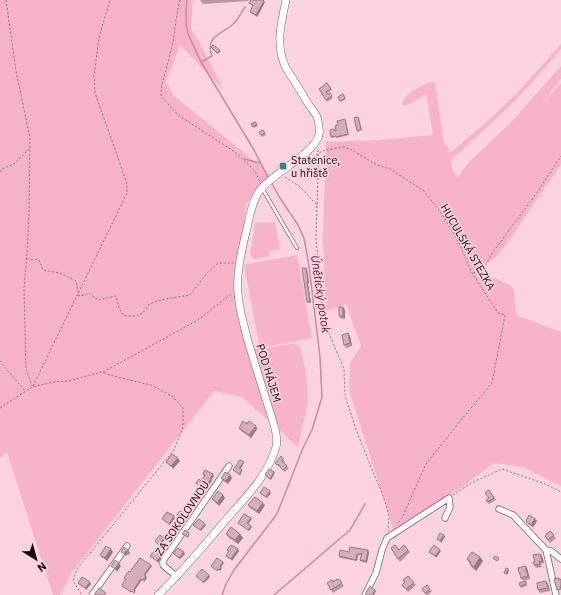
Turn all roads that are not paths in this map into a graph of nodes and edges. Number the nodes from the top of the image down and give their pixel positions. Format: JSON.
{"nodes":[{"id":1,"x":286,"y":0,"type":"edge"},
{"id":2,"x":263,"y":185,"type":"junction"},
{"id":3,"x":297,"y":248,"type":"dead end"},
{"id":4,"x":229,"y":466,"type":"dead end"},
{"id":5,"x":499,"y":509,"type":"dead end"},
{"id":6,"x":445,"y":518,"type":"dead end"},
{"id":7,"x":127,"y":546,"type":"dead end"},
{"id":8,"x":546,"y":550,"type":"junction"},
{"id":9,"x":561,"y":559,"type":"edge"},
{"id":10,"x":177,"y":577,"type":"junction"},
{"id":11,"x":561,"y":594,"type":"edge"},
{"id":12,"x":92,"y":595,"type":"edge"},
{"id":13,"x":158,"y":595,"type":"edge"},
{"id":14,"x":365,"y":595,"type":"edge"},
{"id":15,"x":556,"y":595,"type":"edge"}],
"edges":[{"from":1,"to":2,"type":"street","name":"POD HÁJEM"},
{"from":2,"to":3,"type":"lane"},
{"from":2,"to":10,"type":"street","name":"POD HÁJEM"},
{"from":4,"to":10,"type":"street","name":"ZA SOKOLOVNOU"},
{"from":5,"to":8,"type":"street"},
{"from":6,"to":14,"type":"street"},
{"from":7,"to":12,"type":"street"},
{"from":8,"to":9,"type":"street"},
{"from":8,"to":15,"type":"street"},
{"from":10,"to":13,"type":"street","name":"POD HÁJEM"},
{"from":11,"to":15,"type":"street"}]}
